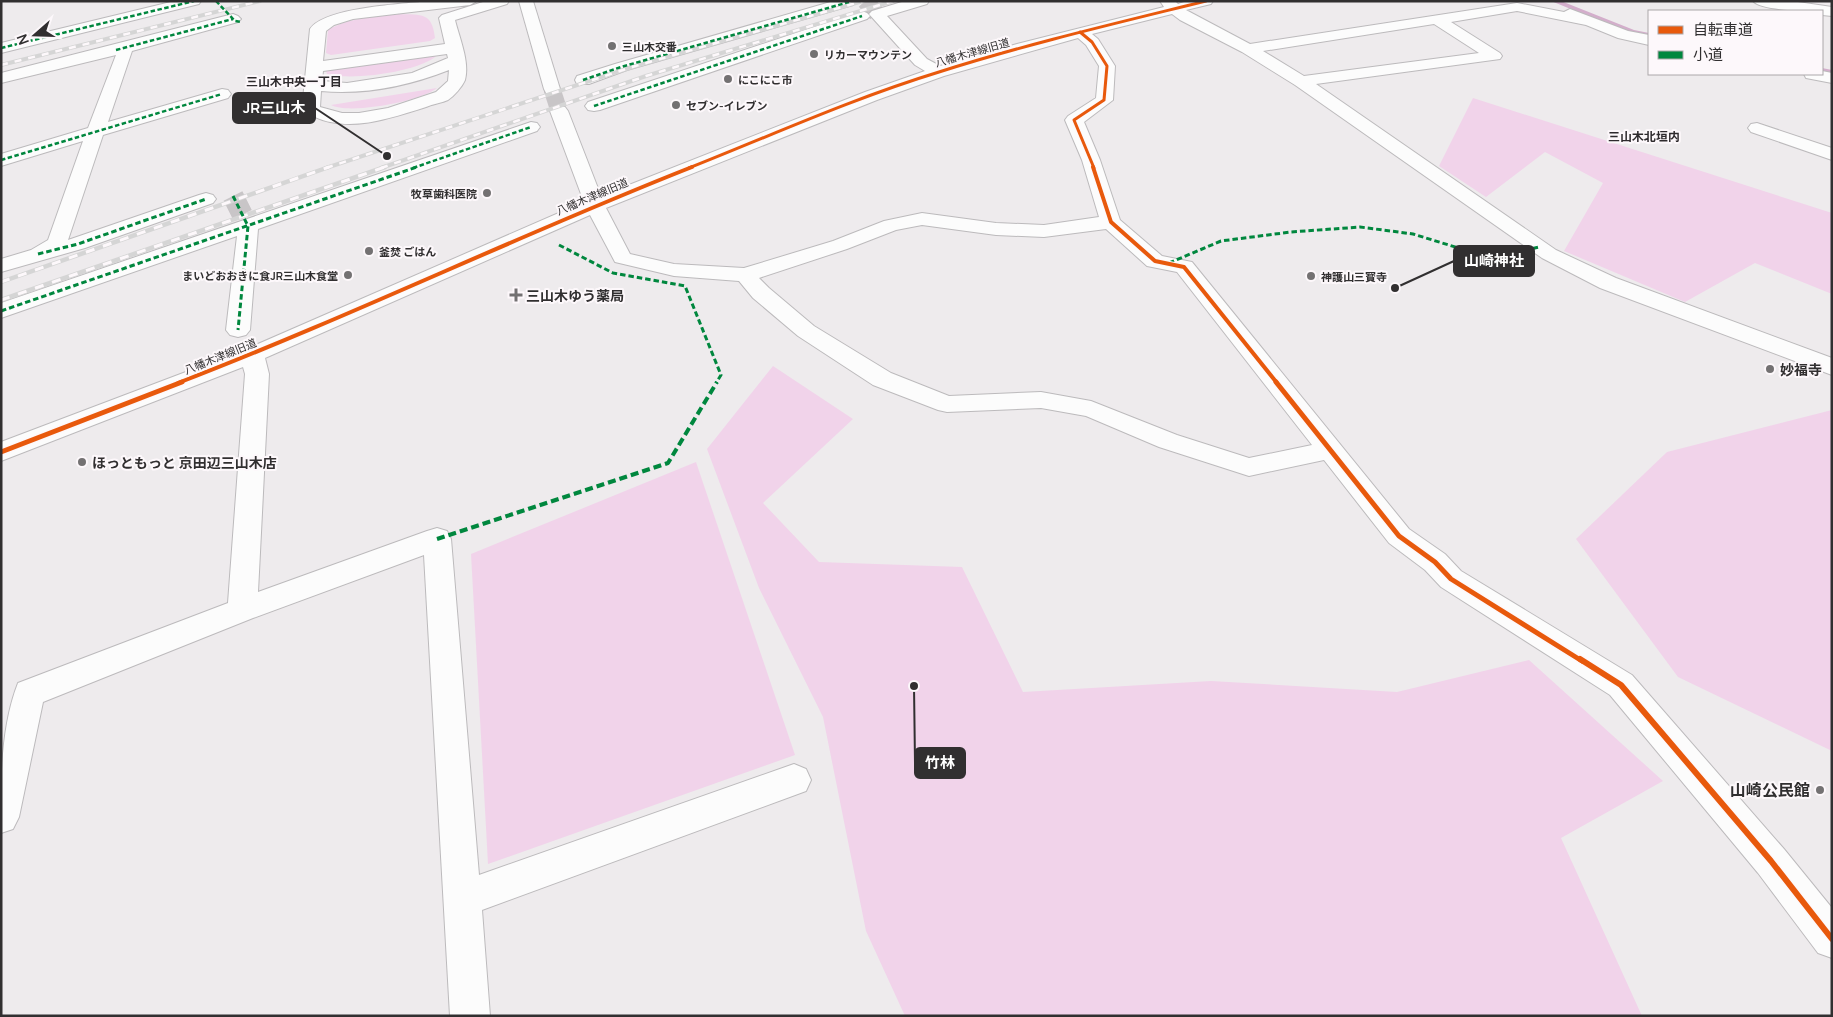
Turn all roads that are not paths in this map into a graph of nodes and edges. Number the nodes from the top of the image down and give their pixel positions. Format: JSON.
{"nodes":[{"id":1,"x":194,"y":1,"type":"edge"},
{"id":2,"x":216,"y":1,"type":"edge"},
{"id":3,"x":470,"y":1,"type":"edge"},
{"id":4,"x":502,"y":1,"type":"edge"},
{"id":5,"x":526,"y":1,"type":"edge"},
{"id":6,"x":922,"y":1,"type":"edge"},
{"id":7,"x":1206,"y":1,"type":"edge"},
{"id":8,"x":1538,"y":1,"type":"edge"},
{"id":9,"x":1760,"y":1,"type":"edge"},
{"id":10,"x":849,"y":2,"type":"edge"},
{"id":11,"x":1170,"y":5,"type":"edge"},
{"id":12,"x":416,"y":8,"type":"junction"},
{"id":13,"x":1819,"y":10,"type":"edge"},
{"id":14,"x":869,"y":15,"type":"junction"},
{"id":15,"x":447,"y":18,"type":"junction"},
{"id":16,"x":1438,"y":20,"type":"junction"},
{"id":17,"x":1588,"y":21,"type":"junction"},
{"id":18,"x":1080,"y":32,"type":"junction"},
{"id":19,"x":1648,"y":40,"type":"edge"},
{"id":20,"x":1,"y":48,"type":"edge"},
{"id":21,"x":1248,"y":49,"type":"junction"},
{"id":22,"x":116,"y":50,"type":"junction"},
{"id":23,"x":455,"y":54,"type":"junction"},
{"id":24,"x":315,"y":67,"type":"junction"},
{"id":25,"x":938,"y":72,"type":"junction"},
{"id":26,"x":1817,"y":75,"type":"edge"},
{"id":27,"x":1,"y":78,"type":"edge"},
{"id":28,"x":1832,"y":78,"type":"edge"},
{"id":29,"x":583,"y":80,"type":"dead end"},
{"id":30,"x":1301,"y":81,"type":"junction"},
{"id":31,"x":313,"y":85,"type":"junction"},
{"id":32,"x":552,"y":89,"type":"tunnel mouth"},
{"id":33,"x":222,"y":94,"type":"dead end"},
{"id":34,"x":594,"y":106,"type":"dead end"},
{"id":35,"x":559,"y":111,"type":"tunnel mouth"},
{"id":36,"x":531,"y":128,"type":"dead end"},
{"id":37,"x":1757,"y":128,"type":"dead end"},
{"id":38,"x":95,"y":133,"type":"junction"},
{"id":39,"x":1832,"y":154,"type":"edge"},
{"id":40,"x":1,"y":160,"type":"edge"},
{"id":41,"x":206,"y":199,"type":"dead end"},
{"id":42,"x":595,"y":205,"type":"junction"},
{"id":43,"x":1111,"y":222,"type":"junction"},
{"id":44,"x":248,"y":226,"type":"junction"},
{"id":45,"x":38,"y":254,"type":"junction"},
{"id":46,"x":1,"y":266,"type":"edge"},
{"id":47,"x":745,"y":275,"type":"junction"},
{"id":48,"x":1,"y":311,"type":"edge"},
{"id":49,"x":238,"y":330,"type":"dead end"},
{"id":50,"x":252,"y":355,"type":"junction"},
{"id":51,"x":1832,"y":367,"type":"edge"},
{"id":52,"x":1330,"y":450,"type":"junction"},
{"id":53,"x":1,"y":452,"type":"edge"},
{"id":54,"x":242,"y":610,"type":"junction"},
{"id":55,"x":794,"y":780,"type":"dead end"},
{"id":56,"x":1,"y":817,"type":"edge"},
{"id":57,"x":462,"y":899,"type":"junction"},
{"id":58,"x":1832,"y":939,"type":"edge"},
{"id":59,"x":470,"y":1016,"type":"edge"}],
"edges":[{"from":1,"to":20,"type":"street"},
{"from":2,"to":22,"type":"street"},
{"from":3,"to":12,"type":"street"},
{"from":4,"to":15,"type":"street"},
{"from":5,"to":32,"type":"street"},
{"from":6,"to":14,"type":"street"},
{"from":7,"to":11,"type":"street","name":"八幡木津線旧道"},
{"from":8,"to":17,"type":"street"},
{"from":9,"to":13,"type":"street"},
{"from":10,"to":29,"type":"street"},
{"from":11,"to":18,"type":"street","name":"八幡木津線旧道"},
{"from":11,"to":21,"type":"street"},
{"from":12,"to":15,"type":"street"},
{"from":12,"to":24,"type":"street"},
{"from":14,"to":25,"type":"street"},
{"from":14,"to":34,"type":"street"},
{"from":15,"to":23,"type":"street"},
{"from":16,"to":17,"type":"street"},
{"from":16,"to":21,"type":"street"},
{"from":16,"to":30,"type":"street"},
{"from":17,"to":19,"type":"street"},
{"from":18,"to":25,"type":"street","name":"八幡木津線旧道"},
{"from":18,"to":43,"type":"street"},
{"from":21,"to":30,"type":"street"},
{"from":22,"to":27,"type":"street"},
{"from":22,"to":38,"type":"street"},
{"from":23,"to":24,"type":"street"},
{"from":23,"to":31,"type":"street"},
{"from":23,"to":31,"type":"street"},
{"from":24,"to":31,"type":"street"},
{"from":25,"to":42,"type":"street","name":"八幡木津線旧道"},
{"from":26,"to":28,"type":"street"},
{"from":30,"to":51,"type":"street"},
{"from":33,"to":38,"type":"street"},
{"from":35,"to":42,"type":"street"},
{"from":36,"to":44,"type":"street"},
{"from":37,"to":39,"type":"street"},
{"from":38,"to":40,"type":"street"},
{"from":38,"to":45,"type":"street"},
{"from":41,"to":45,"type":"street"},
{"from":42,"to":47,"type":"street"},
{"from":42,"to":50,"type":"street","name":"八幡木津線旧道"},
{"from":43,"to":47,"type":"street"},
{"from":43,"to":52,"type":"street"},
{"from":44,"to":48,"type":"street"},
{"from":44,"to":49,"type":"street"},
{"from":45,"to":46,"type":"street"},
{"from":47,"to":52,"type":"street"},
{"from":50,"to":53,"type":"street","name":"八幡木津線旧道"},
{"from":50,"to":54,"type":"street"},
{"from":52,"to":58,"type":"street"},
{"from":54,"to":56,"type":"street"},
{"from":54,"to":57,"type":"street"},
{"from":55,"to":57,"type":"street"},
{"from":57,"to":59,"type":"street"}]}
